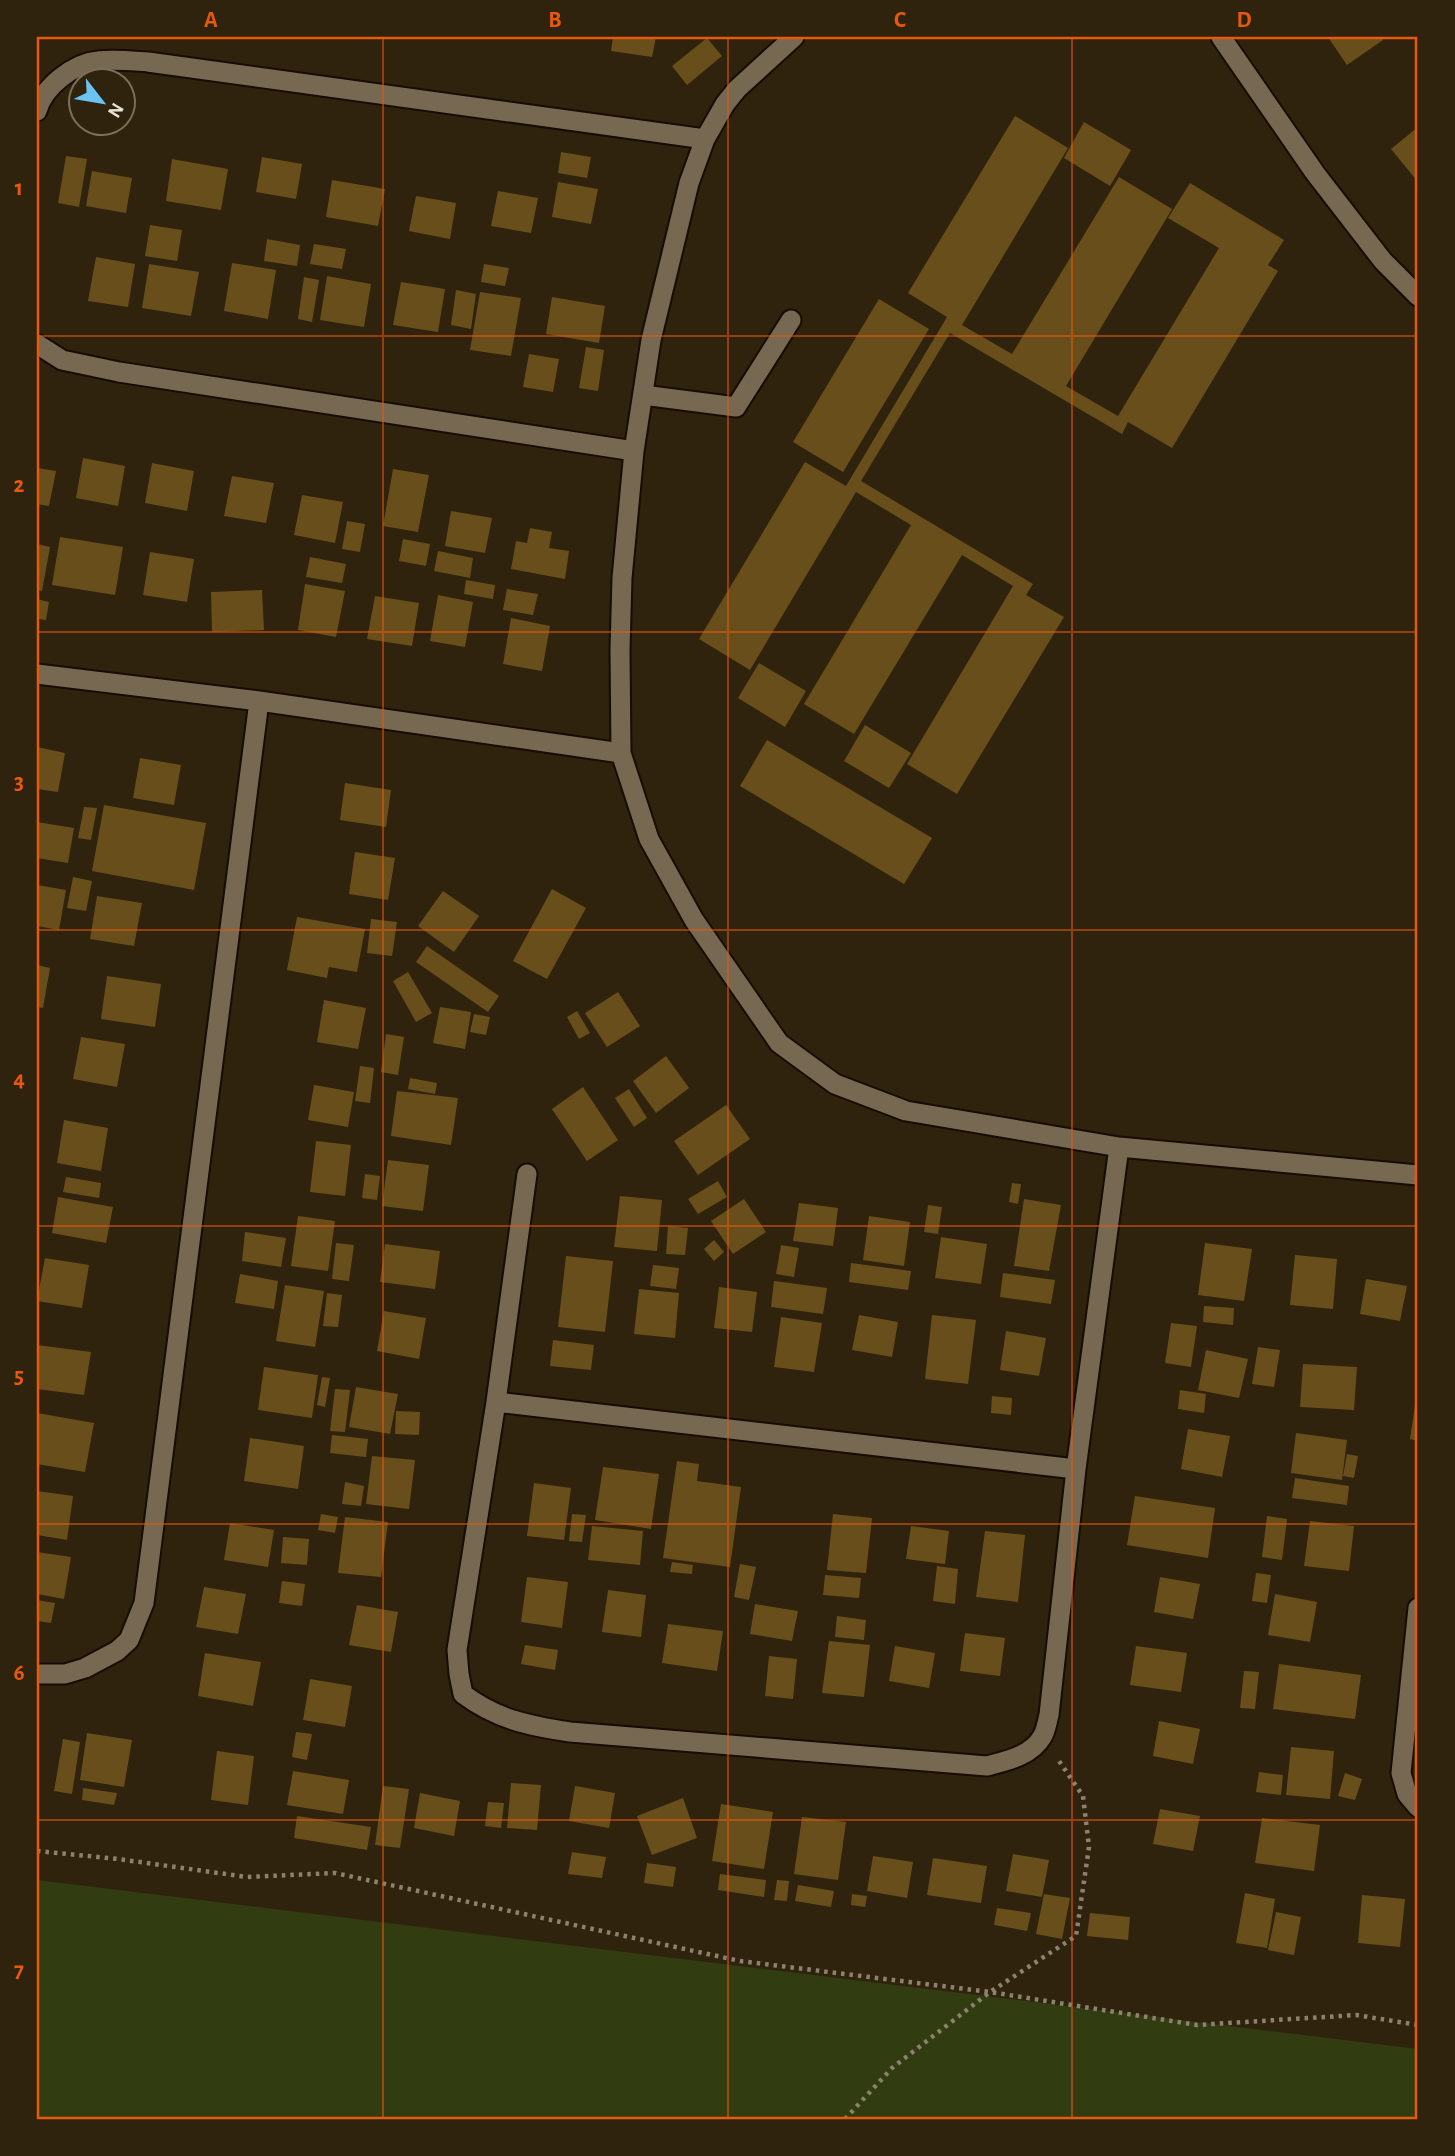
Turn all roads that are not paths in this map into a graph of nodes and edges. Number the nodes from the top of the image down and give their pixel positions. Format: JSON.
{"nodes":[{"id":1,"x":794,"y":37,"type":"edge"},
{"id":2,"x":1221,"y":37,"type":"edge"},
{"id":3,"x":37,"y":111,"type":"edge"},
{"id":4,"x":705,"y":139,"type":"junction"},
{"id":5,"x":1418,"y":296,"type":"edge"},
{"id":6,"x":791,"y":320,"type":"dead end"},
{"id":7,"x":37,"y":344,"type":"edge"},
{"id":8,"x":643,"y":395,"type":"junction"},
{"id":9,"x":634,"y":451,"type":"junction"},
{"id":10,"x":37,"y":674,"type":"edge"},
{"id":11,"x":259,"y":701,"type":"junction"},
{"id":12,"x":621,"y":754,"type":"junction"},
{"id":13,"x":1119,"y":1147,"type":"junction"},
{"id":14,"x":527,"y":1174,"type":"dead end"},
{"id":15,"x":1418,"y":1175,"type":"edge"},
{"id":16,"x":496,"y":1402,"type":"junction"},
{"id":17,"x":1076,"y":1469,"type":"junction"},
{"id":18,"x":1418,"y":1608,"type":"edge"},
{"id":19,"x":37,"y":1674,"type":"edge"},
{"id":20,"x":1418,"y":1807,"type":"edge"}],
"edges":[{"from":1,"to":4,"type":"street"},
{"from":2,"to":5,"type":"street"},
{"from":3,"to":4,"type":"street"},
{"from":4,"to":8,"type":"street"},
{"from":6,"to":8,"type":"street"},
{"from":7,"to":9,"type":"street"},
{"from":8,"to":9,"type":"street"},
{"from":9,"to":12,"type":"street"},
{"from":10,"to":11,"type":"street"},
{"from":11,"to":12,"type":"street"},
{"from":11,"to":19,"type":"street"},
{"from":12,"to":13,"type":"street"},
{"from":13,"to":15,"type":"street"},
{"from":13,"to":17,"type":"street"},
{"from":14,"to":16,"type":"street"},
{"from":16,"to":17,"type":"street"},
{"from":16,"to":17,"type":"street"},
{"from":18,"to":20,"type":"street"}]}
